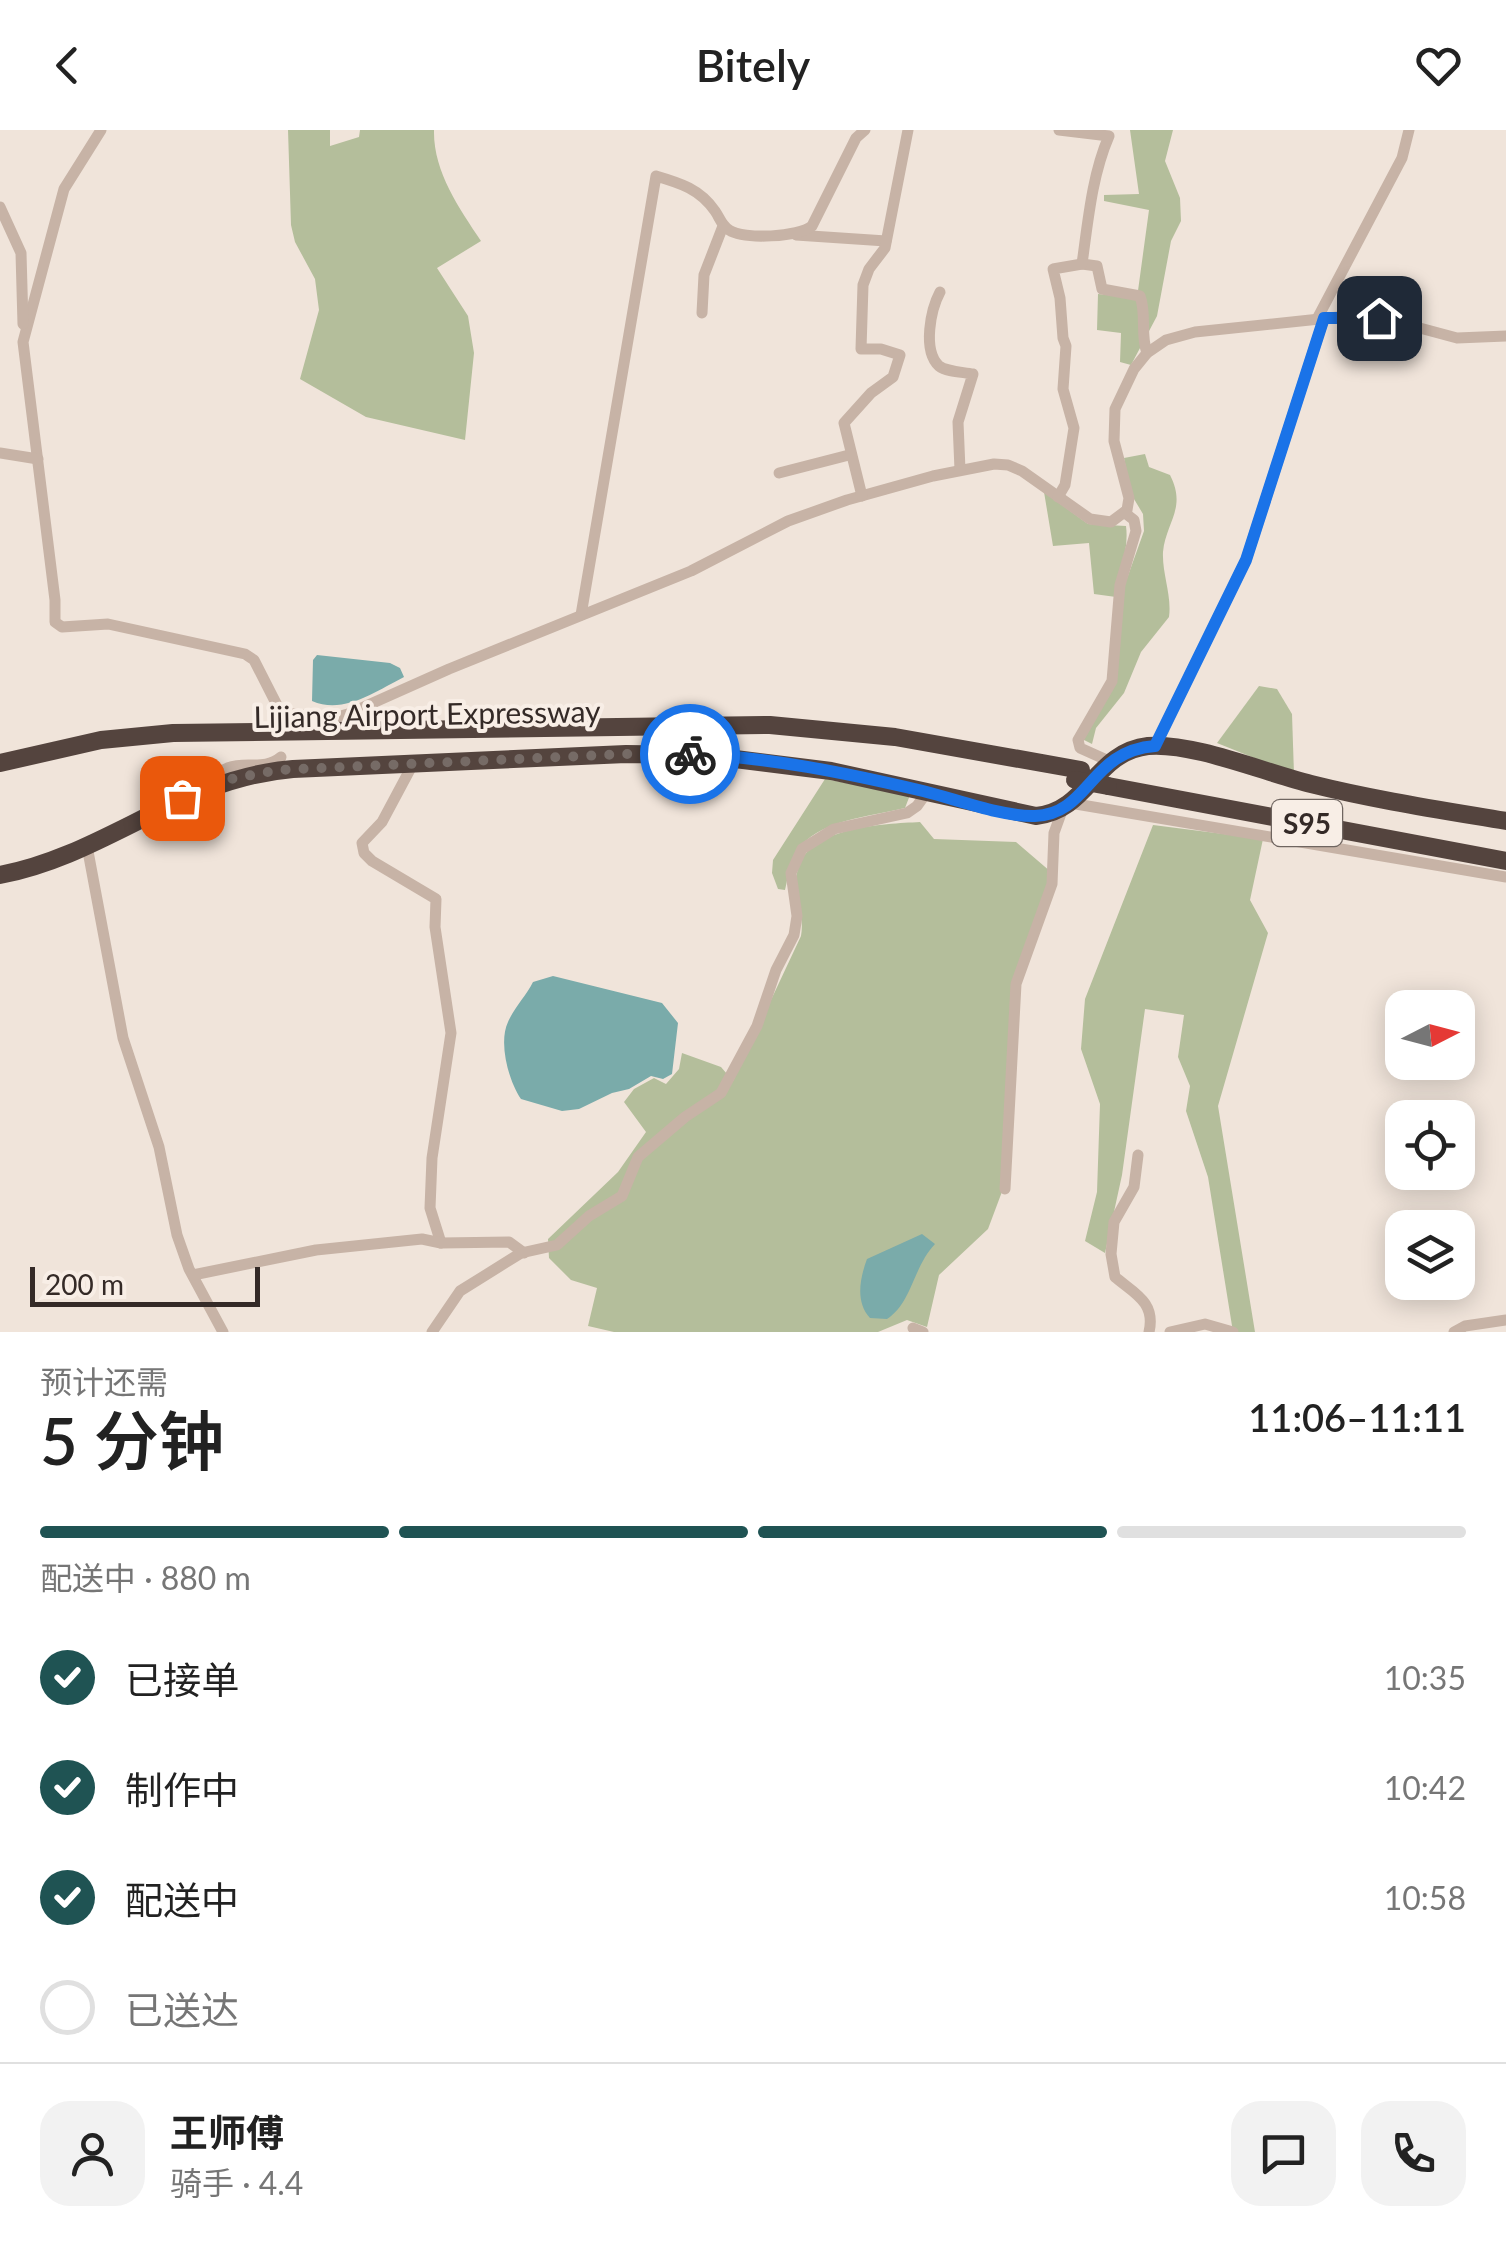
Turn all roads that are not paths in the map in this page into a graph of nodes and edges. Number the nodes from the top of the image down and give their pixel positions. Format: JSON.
{"nodes":[{"id":1,"x":101,"y":130,"type":"edge"},
{"id":2,"x":865,"y":130,"type":"edge"},
{"id":3,"x":908,"y":130,"type":"edge"},
{"id":4,"x":1059,"y":130,"type":"edge"},
{"id":5,"x":1410,"y":130,"type":"edge"},
{"id":6,"x":0,"y":207,"type":"edge"},
{"id":7,"x":723,"y":226,"type":"junction"},
{"id":8,"x":795,"y":234,"type":"junction"},
{"id":9,"x":886,"y":241,"type":"junction"},
{"id":10,"x":1082,"y":264,"type":"junction"},
{"id":11,"x":940,"y":292,"type":"dead end"},
{"id":12,"x":702,"y":314,"type":"dead end"},
{"id":13,"x":1321,"y":318,"type":"junction"},
{"id":14,"x":24,"y":333,"type":"junction"},
{"id":15,"x":1506,"y":336,"type":"edge"},
{"id":16,"x":1147,"y":353,"type":"junction"},
{"id":17,"x":0,"y":453,"type":"edge"},
{"id":18,"x":849,"y":455,"type":"junction"},
{"id":19,"x":38,"y":460,"type":"junction"},
{"id":20,"x":960,"y":470,"type":"junction"},
{"id":21,"x":779,"y":473,"type":"dead end"},
{"id":22,"x":862,"y":496,"type":"junction"},
{"id":23,"x":1058,"y":497,"type":"junction"},
{"id":24,"x":1126,"y":513,"type":"junction"},
{"id":25,"x":581,"y":616,"type":"junction"},
{"id":26,"x":1155,"y":746,"type":"junction"},
{"id":27,"x":280,"y":757,"type":"dead end"},
{"id":28,"x":0,"y":763,"type":"edge"},
{"id":29,"x":413,"y":764,"type":"junction"},
{"id":30,"x":0,"y":774,"type":"edge"},
{"id":31,"x":1110,"y":775,"type":"junction"},
{"id":32,"x":1078,"y":776,"type":"junction"},
{"id":33,"x":204,"y":788,"type":"junction"},
{"id":34,"x":926,"y":792,"type":"junction"},
{"id":35,"x":1067,"y":806,"type":"junction"},
{"id":36,"x":1506,"y":821,"type":"edge"},
{"id":37,"x":86,"y":846,"type":"junction"},
{"id":38,"x":1506,"y":850,"type":"edge"},
{"id":39,"x":1506,"y":861,"type":"edge"},
{"id":40,"x":0,"y":875,"type":"edge"},
{"id":41,"x":1506,"y":877,"type":"edge"},
{"id":42,"x":1138,"y":1155,"type":"dead end"},
{"id":43,"x":1005,"y":1189,"type":"dead end"},
{"id":44,"x":441,"y":1243,"type":"junction"},
{"id":45,"x":524,"y":1252,"type":"junction"},
{"id":46,"x":193,"y":1275,"type":"junction"},
{"id":47,"x":1506,"y":1320,"type":"edge"},
{"id":48,"x":224,"y":1332,"type":"edge"},
{"id":49,"x":432,"y":1332,"type":"edge"},
{"id":50,"x":1149,"y":1332,"type":"edge"},
{"id":51,"x":1170,"y":1332,"type":"edge"},
{"id":52,"x":1234,"y":1332,"type":"edge"},
{"id":53,"x":1454,"y":1332,"type":"edge"}],
"edges":[{"from":1,"to":14,"type":"street"},
{"from":2,"to":8,"type":"street"},
{"from":3,"to":9,"type":"street"},
{"from":4,"to":10,"type":"street"},
{"from":5,"to":13,"type":"street"},
{"from":6,"to":14,"type":"street"},
{"from":7,"to":8,"type":"street"},
{"from":7,"to":12,"type":"street"},
{"from":7,"to":25,"type":"street"},
{"from":8,"to":9,"type":"street"},
{"from":9,"to":18,"type":"street"},
{"from":10,"to":16,"type":"street"},
{"from":10,"to":23,"type":"street"},
{"from":11,"to":20,"type":"street"},
{"from":13,"to":15,"type":"street"},
{"from":13,"to":16,"type":"street"},
{"from":13,"to":26,"type":"street"},
{"from":14,"to":19,"type":"street"},
{"from":16,"to":24,"type":"street"},
{"from":17,"to":19,"type":"street"},
{"from":18,"to":21,"type":"street"},
{"from":18,"to":22,"type":"street"},
{"from":19,"to":25,"type":"street"},
{"from":20,"to":22,"type":"street"},
{"from":20,"to":23,"type":"street"},
{"from":22,"to":25,"type":"street"},
{"from":23,"to":24,"type":"street"},
{"from":24,"to":31,"type":"street"},
{"from":26,"to":31,"type":"highway"},
{"from":26,"to":36,"type":"highway"},
{"from":27,"to":33,"type":"street"},
{"from":28,"to":32,"type":"highway","name":"Lijiang Airport Expressway","number":"S95"},
{"from":29,"to":33,"type":"highway"},
{"from":29,"to":34,"type":"highway"},
{"from":29,"to":44,"type":"street"},
{"from":30,"to":32,"type":"highway","name":"Lijiang Airport Expressway","number":"S95"},
{"from":31,"to":32,"type":"highway","name":"Lijiang Airport Expressway","number":"S95","bridge":true},
{"from":31,"to":35,"type":"highway"},
{"from":31,"to":38,"type":"highway","name":"Lijiang Airport Expressway","number":"S95"},
{"from":31,"to":39,"type":"highway","name":"Lijiang Airport Expressway","number":"S95"},
{"from":33,"to":37,"type":"highway"},
{"from":34,"to":35,"type":"highway"},
{"from":34,"to":45,"type":"street"},
{"from":35,"to":41,"type":"street"},
{"from":35,"to":43,"type":"street"},
{"from":37,"to":40,"type":"highway"},
{"from":37,"to":46,"type":"street"},
{"from":42,"to":50,"type":"street"},
{"from":44,"to":45,"type":"street"},
{"from":44,"to":46,"type":"street"},
{"from":45,"to":49,"type":"street"},
{"from":46,"to":48,"type":"street"},
{"from":47,"to":53,"type":"street"},
{"from":51,"to":52,"type":"street"}]}
